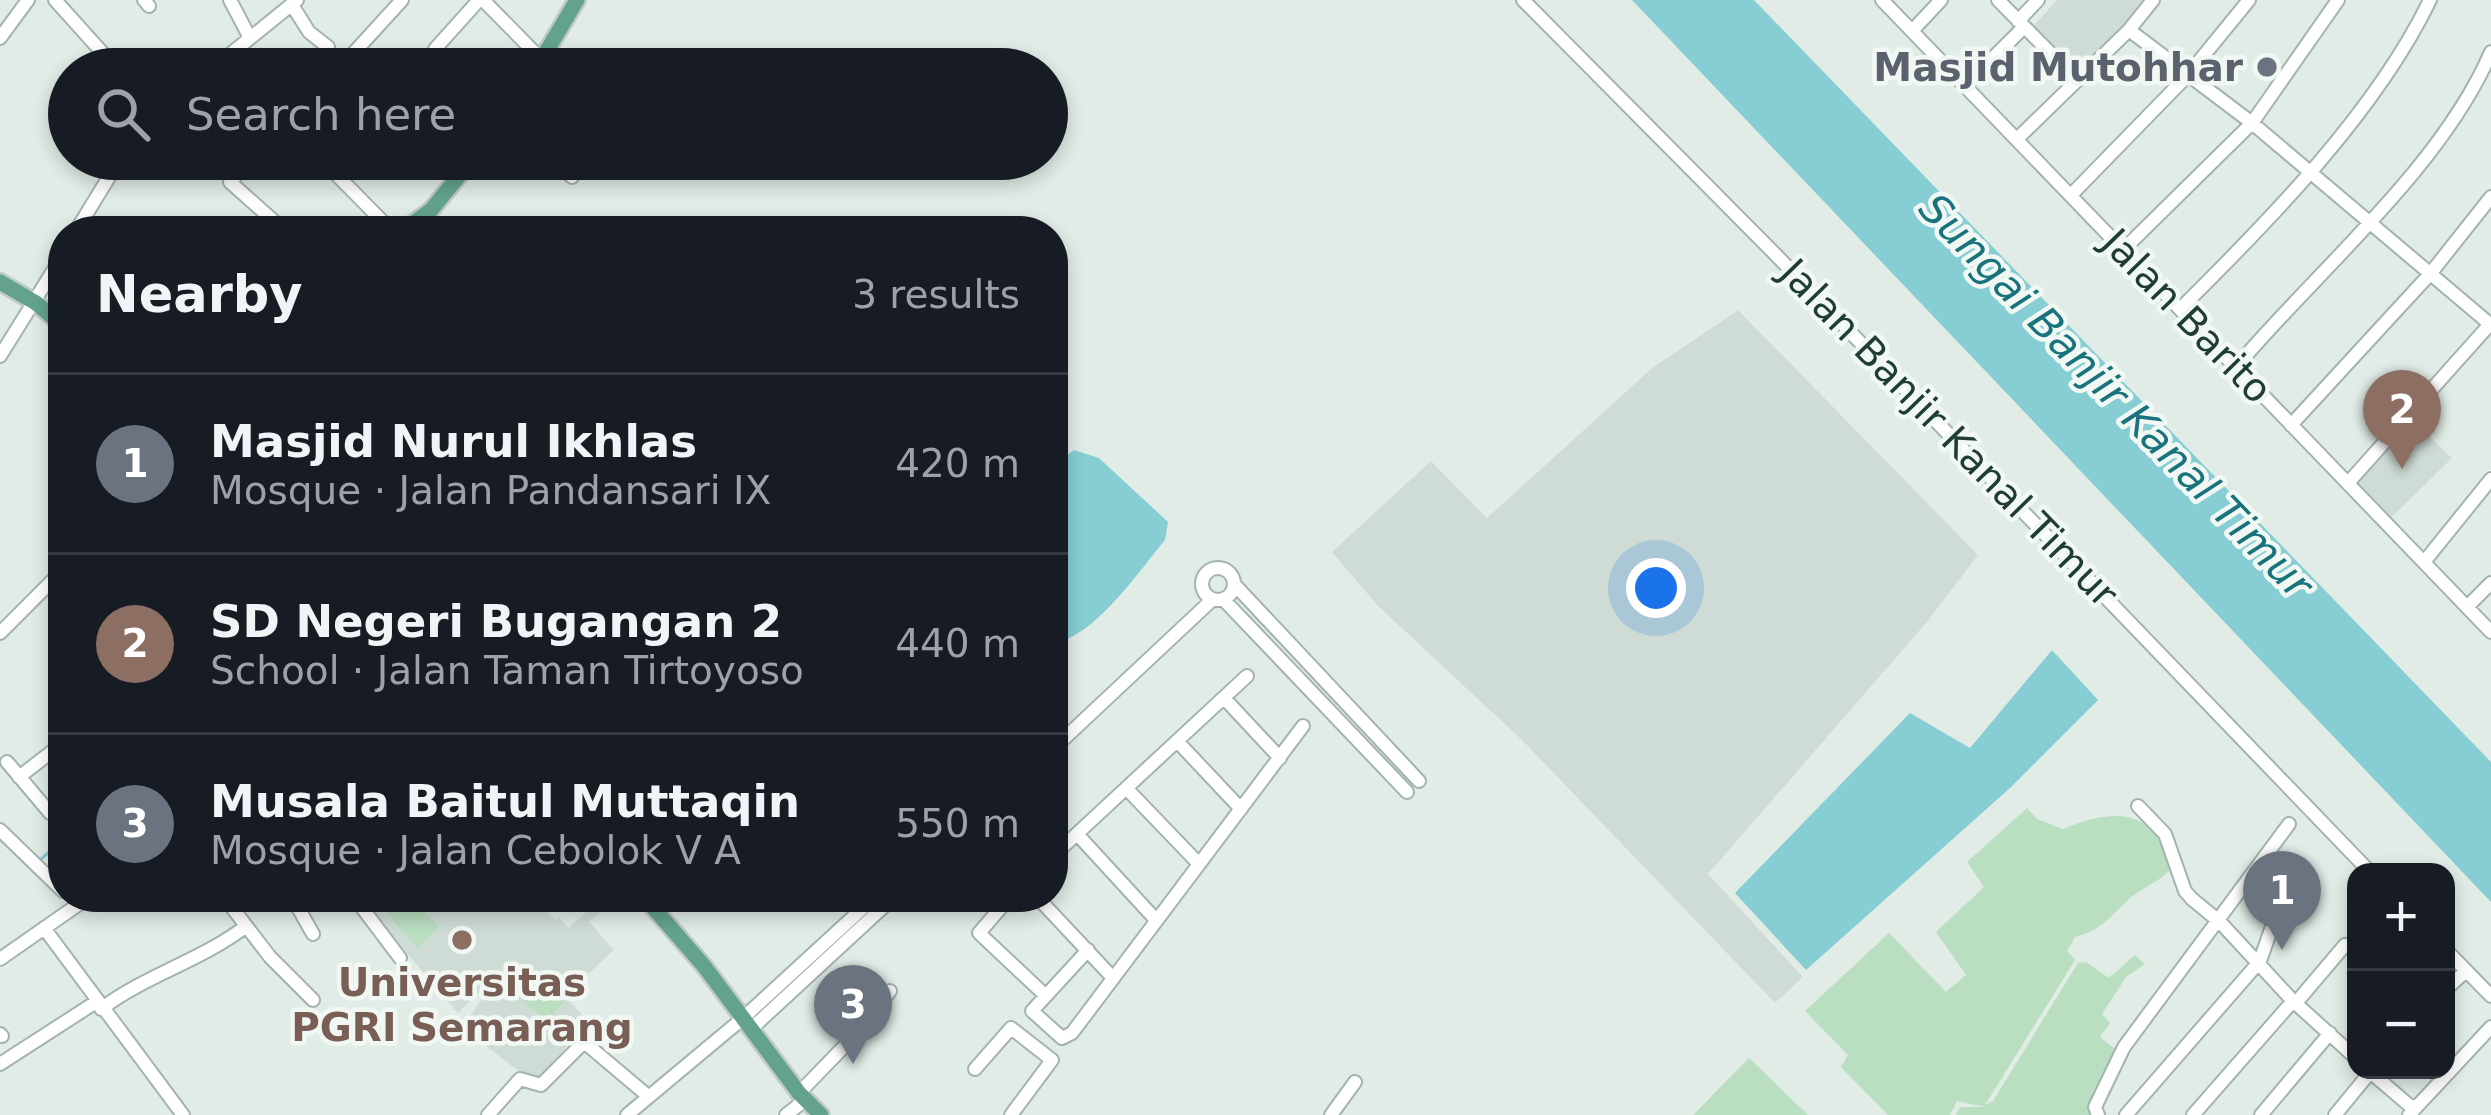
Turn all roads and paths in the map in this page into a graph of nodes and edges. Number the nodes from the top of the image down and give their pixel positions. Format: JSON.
{"nodes":[{"id":1,"x":28,"y":0,"type":"edge"},
{"id":2,"x":55,"y":0,"type":"edge"},
{"id":3,"x":230,"y":0,"type":"edge"},
{"id":4,"x":402,"y":0,"type":"edge"},
{"id":5,"x":481,"y":0,"type":"edge"},
{"id":6,"x":577,"y":0,"type":"edge"},
{"id":7,"x":1523,"y":0,"type":"edge"},
{"id":8,"x":1882,"y":0,"type":"edge"},
{"id":9,"x":1941,"y":0,"type":"edge"},
{"id":10,"x":1998,"y":0,"type":"edge"},
{"id":11,"x":2038,"y":0,"type":"edge"},
{"id":12,"x":2153,"y":0,"type":"edge"},
{"id":13,"x":2249,"y":0,"type":"edge"},
{"id":14,"x":2338,"y":0,"type":"edge"},
{"id":15,"x":2430,"y":0,"type":"edge"},
{"id":16,"x":294,"y":2,"type":"edge"},
{"id":17,"x":2021,"y":24,"type":"junction"},
{"id":18,"x":2129,"y":29,"type":"junction"},
{"id":19,"x":1912,"y":31,"type":"junction"},
{"id":20,"x":0,"y":38,"type":"edge"},
{"id":21,"x":250,"y":38,"type":"junction"},
{"id":22,"x":328,"y":47,"type":"dead end"},
{"id":23,"x":98,"y":48,"type":"edge"},
{"id":24,"x":238,"y":48,"type":"edge"},
{"id":25,"x":357,"y":48,"type":"edge"},
{"id":26,"x":436,"y":48,"type":"edge"},
{"id":27,"x":524,"y":48,"type":"edge"},
{"id":28,"x":549,"y":48,"type":"edge"},
{"id":29,"x":2491,"y":52,"type":"edge"},
{"id":30,"x":2187,"y":76,"type":"junction"},
{"id":31,"x":2077,"y":80,"type":"junction"},
{"id":32,"x":1965,"y":86,"type":"junction"},
{"id":33,"x":2252,"y":123,"type":"junction"},
{"id":34,"x":2017,"y":139,"type":"junction"},
{"id":35,"x":2308,"y":174,"type":"junction"},
{"id":36,"x":107,"y":180,"type":"edge"},
{"id":37,"x":232,"y":180,"type":"edge"},
{"id":38,"x":342,"y":180,"type":"edge"},
{"id":39,"x":456,"y":180,"type":"edge"},
{"id":40,"x":2072,"y":195,"type":"junction"},
{"id":41,"x":2491,"y":197,"type":"edge"},
{"id":42,"x":85,"y":216,"type":"edge"},
{"id":43,"x":268,"y":216,"type":"edge"},
{"id":44,"x":377,"y":216,"type":"edge"},
{"id":45,"x":423,"y":216,"type":"edge"},
{"id":46,"x":2368,"y":224,"type":"junction"},
{"id":47,"x":2123,"y":250,"type":"junction"},
{"id":48,"x":2430,"y":274,"type":"junction"},
{"id":49,"x":0,"y":282,"type":"edge"},
{"id":50,"x":48,"y":282,"type":"edge"},
{"id":51,"x":36,"y":303,"type":"junction"},
{"id":52,"x":2180,"y":309,"type":"junction"},
{"id":53,"x":48,"y":313,"type":"edge"},
{"id":54,"x":2491,"y":324,"type":"edge"},
{"id":55,"x":0,"y":356,"type":"edge"},
{"id":56,"x":2236,"y":367,"type":"junction"},
{"id":57,"x":2291,"y":425,"type":"junction"},
{"id":58,"x":2491,"y":479,"type":"edge"},
{"id":59,"x":2348,"y":483,"type":"junction"},
{"id":60,"x":2424,"y":562,"type":"junction"},
{"id":61,"x":2491,"y":583,"type":"edge"},
{"id":62,"x":1234,"y":584,"type":"junction"},
{"id":63,"x":48,"y":585,"type":"edge"},
{"id":64,"x":1218,"y":599,"type":"junction"},
{"id":65,"x":2467,"y":607,"type":"junction"},
{"id":66,"x":2491,"y":632,"type":"edge"},
{"id":67,"x":0,"y":633,"type":"edge"},
{"id":68,"x":1247,"y":676,"type":"dead end"},
{"id":69,"x":1224,"y":698,"type":"junction"},
{"id":70,"x":1304,"y":726,"type":"dead end"},
{"id":71,"x":1068,"y":735,"type":"edge"},
{"id":72,"x":1177,"y":741,"type":"junction"},
{"id":73,"x":48,"y":755,"type":"edge"},
{"id":74,"x":1280,"y":758,"type":"junction"},
{"id":75,"x":7,"y":762,"type":"dead end"},
{"id":76,"x":19,"y":777,"type":"junction"},
{"id":77,"x":1419,"y":781,"type":"dead end"},
{"id":78,"x":1126,"y":788,"type":"junction"},
{"id":79,"x":1407,"y":792,"type":"dead end"},
{"id":80,"x":2138,"y":806,"type":"dead end"},
{"id":81,"x":1241,"y":808,"type":"junction"},
{"id":82,"x":48,"y":811,"type":"edge"},
{"id":83,"x":2285,"y":829,"type":"dead end"},
{"id":84,"x":0,"y":830,"type":"edge"},
{"id":85,"x":1077,"y":833,"type":"junction"},
{"id":86,"x":1068,"y":842,"type":"edge"},
{"id":87,"x":2361,"y":863,"type":"edge"},
{"id":88,"x":1199,"y":864,"type":"junction"},
{"id":89,"x":48,"y":874,"type":"edge"},
{"id":90,"x":61,"y":912,"type":"edge"},
{"id":91,"x":234,"y":912,"type":"edge"},
{"id":92,"x":301,"y":912,"type":"edge"},
{"id":93,"x":365,"y":912,"type":"edge"},
{"id":94,"x":657,"y":912,"type":"edge"},
{"id":95,"x":861,"y":912,"type":"edge"},
{"id":96,"x":876,"y":912,"type":"edge"},
{"id":97,"x":998,"y":912,"type":"edge"},
{"id":98,"x":1051,"y":912,"type":"edge"},
{"id":99,"x":2276,"y":915,"type":"dead end"},
{"id":100,"x":1156,"y":920,"type":"junction"},
{"id":101,"x":2220,"y":922,"type":"junction"},
{"id":102,"x":244,"y":927,"type":"junction"},
{"id":103,"x":44,"y":928,"type":"junction"},
{"id":104,"x":314,"y":934,"type":"dead end"},
{"id":105,"x":2347,"y":946,"type":"edge"},
{"id":106,"x":1088,"y":950,"type":"junction"},
{"id":107,"x":0,"y":958,"type":"edge"},
{"id":108,"x":400,"y":958,"type":"dead end"},
{"id":109,"x":2455,"y":959,"type":"edge"},
{"id":110,"x":2260,"y":961,"type":"junction"},
{"id":111,"x":2466,"y":971,"type":"junction"},
{"id":112,"x":797,"y":978,"type":"junction"},
{"id":113,"x":1113,"y":978,"type":"junction"},
{"id":114,"x":2455,"y":981,"type":"edge"},
{"id":115,"x":890,"y":992,"type":"dead end"},
{"id":116,"x":1046,"y":996,"type":"junction"},
{"id":117,"x":2491,"y":996,"type":"edge"},
{"id":118,"x":314,"y":1000,"type":"dead end"},
{"id":119,"x":2294,"y":1003,"type":"junction"},
{"id":120,"x":99,"y":1005,"type":"junction"},
{"id":121,"x":746,"y":1024,"type":"junction"},
{"id":122,"x":2488,"y":1030,"type":"edge"},
{"id":123,"x":2330,"y":1033,"type":"junction"},
{"id":124,"x":2347,"y":1049,"type":"edge"},
{"id":125,"x":0,"y":1064,"type":"edge"},
{"id":126,"x":975,"y":1069,"type":"dead end"},
{"id":127,"x":2364,"y":1079,"type":"edge"},
{"id":128,"x":2379,"y":1079,"type":"edge"},
{"id":129,"x":1355,"y":1082,"type":"dead end"},
{"id":130,"x":648,"y":1096,"type":"junction"},
{"id":131,"x":802,"y":1097,"type":"junction"},
{"id":132,"x":2412,"y":1111,"type":"edge"},
{"id":133,"x":183,"y":1115,"type":"edge"},
{"id":134,"x":488,"y":1115,"type":"edge"},
{"id":135,"x":627,"y":1115,"type":"edge"},
{"id":136,"x":786,"y":1115,"type":"edge"},
{"id":137,"x":821,"y":1115,"type":"edge"},
{"id":138,"x":1010,"y":1115,"type":"edge"},
{"id":139,"x":1331,"y":1115,"type":"edge"},
{"id":140,"x":2098,"y":1115,"type":"edge"},
{"id":141,"x":2126,"y":1115,"type":"edge"},
{"id":142,"x":2193,"y":1115,"type":"edge"},
{"id":143,"x":2261,"y":1115,"type":"edge"},
{"id":144,"x":2335,"y":1115,"type":"edge"}],
"edges":[{"from":1,"to":20,"type":"street"},
{"from":2,"to":23,"type":"street"},
{"from":3,"to":21,"type":"street"},
{"from":4,"to":25,"type":"street"},
{"from":5,"to":26,"type":"street"},
{"from":5,"to":27,"type":"street"},
{"from":6,"to":28,"type":"main road"},
{"from":7,"to":87,"type":"street","name":"Jalan Banjir Kanal Timur"},
{"from":8,"to":19,"type":"street","name":"Jalan Barito"},
{"from":9,"to":19,"type":"street"},
{"from":10,"to":17,"type":"street"},
{"from":11,"to":17,"type":"street"},
{"from":12,"to":18,"type":"street"},
{"from":13,"to":30,"type":"street"},
{"from":14,"to":33,"type":"street"},
{"from":15,"to":35,"type":"street"},
{"from":16,"to":21,"type":"street"},
{"from":16,"to":22,"type":"street"},
{"from":17,"to":31,"type":"street"},
{"from":17,"to":32,"type":"street"},
{"from":18,"to":30,"type":"street"},
{"from":18,"to":31,"type":"street"},
{"from":19,"to":32,"type":"street","name":"Jalan Barito"},
{"from":21,"to":24,"type":"street"},
{"from":29,"to":46,"type":"street"},
{"from":30,"to":33,"type":"street"},
{"from":30,"to":40,"type":"street"},
{"from":31,"to":34,"type":"street"},
{"from":32,"to":34,"type":"street","name":"Jalan Barito"},
{"from":33,"to":35,"type":"street"},
{"from":33,"to":47,"type":"street"},
{"from":34,"to":40,"type":"street","name":"Jalan Barito"},
{"from":35,"to":46,"type":"street"},
{"from":35,"to":52,"type":"street"},
{"from":36,"to":42,"type":"street"},
{"from":37,"to":43,"type":"street"},
{"from":38,"to":44,"type":"street"},
{"from":39,"to":45,"type":"main road"},
{"from":40,"to":47,"type":"street","name":"Jalan Barito"},
{"from":41,"to":48,"type":"street"},
{"from":46,"to":48,"type":"street"},
{"from":46,"to":56,"type":"street"},
{"from":47,"to":52,"type":"street","name":"Jalan Barito"},
{"from":48,"to":54,"type":"street"},
{"from":48,"to":57,"type":"street"},
{"from":49,"to":51,"type":"main road"},
{"from":50,"to":51,"type":"street"},
{"from":51,"to":53,"type":"main road"},
{"from":51,"to":55,"type":"street"},
{"from":52,"to":56,"type":"street","name":"Jalan Barito"},
{"from":54,"to":59,"type":"street"},
{"from":56,"to":57,"type":"street","name":"Jalan Barito"},
{"from":57,"to":59,"type":"street","name":"Jalan Barito"},
{"from":58,"to":60,"type":"street"},
{"from":59,"to":60,"type":"street","name":"Jalan Barito"},
{"from":60,"to":65,"type":"street","name":"Jalan Barito"},
{"from":61,"to":65,"type":"street"},
{"from":62,"to":64,"type":"street"},
{"from":62,"to":64,"type":"street"},
{"from":62,"to":77,"type":"street"},
{"from":63,"to":67,"type":"street"},
{"from":64,"to":71,"type":"street"},
{"from":64,"to":79,"type":"street"},
{"from":65,"to":66,"type":"street","name":"Jalan Barito"},
{"from":68,"to":69,"type":"street"},
{"from":69,"to":72,"type":"street"},
{"from":69,"to":74,"type":"street"},
{"from":70,"to":74,"type":"street"},
{"from":72,"to":78,"type":"street"},
{"from":72,"to":81,"type":"street"},
{"from":73,"to":76,"type":"street"},
{"from":74,"to":81,"type":"street"},
{"from":75,"to":76,"type":"street"},
{"from":76,"to":82,"type":"street"},
{"from":78,"to":85,"type":"street"},
{"from":78,"to":88,"type":"street"},
{"from":80,"to":101,"type":"street"},
{"from":81,"to":88,"type":"street"},
{"from":83,"to":101,"type":"street"},
{"from":84,"to":89,"type":"street"},
{"from":85,"to":86,"type":"street"},
{"from":85,"to":100,"type":"street"},
{"from":88,"to":100,"type":"street"},
{"from":90,"to":103,"type":"street"},
{"from":91,"to":102,"type":"street"},
{"from":92,"to":104,"type":"street"},
{"from":93,"to":108,"type":"street"},
{"from":94,"to":121,"type":"main road"},
{"from":95,"to":112,"type":"street"},
{"from":96,"to":112,"type":"street"},
{"from":97,"to":116,"type":"street"},
{"from":98,"to":106,"type":"street"},
{"from":99,"to":110,"type":"street"},
{"from":100,"to":113,"type":"street"},
{"from":101,"to":110,"type":"street"},
{"from":101,"to":140,"type":"street"},
{"from":102,"to":118,"type":"street"},
{"from":102,"to":120,"type":"street"},
{"from":103,"to":107,"type":"street"},
{"from":103,"to":120,"type":"street"},
{"from":105,"to":119,"type":"street"},
{"from":106,"to":113,"type":"street"},
{"from":106,"to":116,"type":"street"},
{"from":109,"to":111,"type":"street"},
{"from":110,"to":119,"type":"street"},
{"from":110,"to":141,"type":"street"},
{"from":111,"to":114,"type":"street"},
{"from":111,"to":117,"type":"street"},
{"from":112,"to":121,"type":"street"},
{"from":113,"to":116,"type":"street"},
{"from":115,"to":131,"type":"street"},
{"from":119,"to":123,"type":"street"},
{"from":119,"to":142,"type":"street"},
{"from":120,"to":125,"type":"street"},
{"from":120,"to":133,"type":"street"},
{"from":121,"to":130,"type":"street"},
{"from":121,"to":131,"type":"main road"},
{"from":122,"to":132,"type":"street"},
{"from":123,"to":124,"type":"street"},
{"from":123,"to":143,"type":"street"},
{"from":126,"to":138,"type":"street"},
{"from":127,"to":144,"type":"street"},
{"from":128,"to":132,"type":"street"},
{"from":129,"to":139,"type":"street"},
{"from":130,"to":134,"type":"street"},
{"from":130,"to":135,"type":"street"},
{"from":131,"to":136,"type":"street"},
{"from":131,"to":137,"type":"main road"}]}
